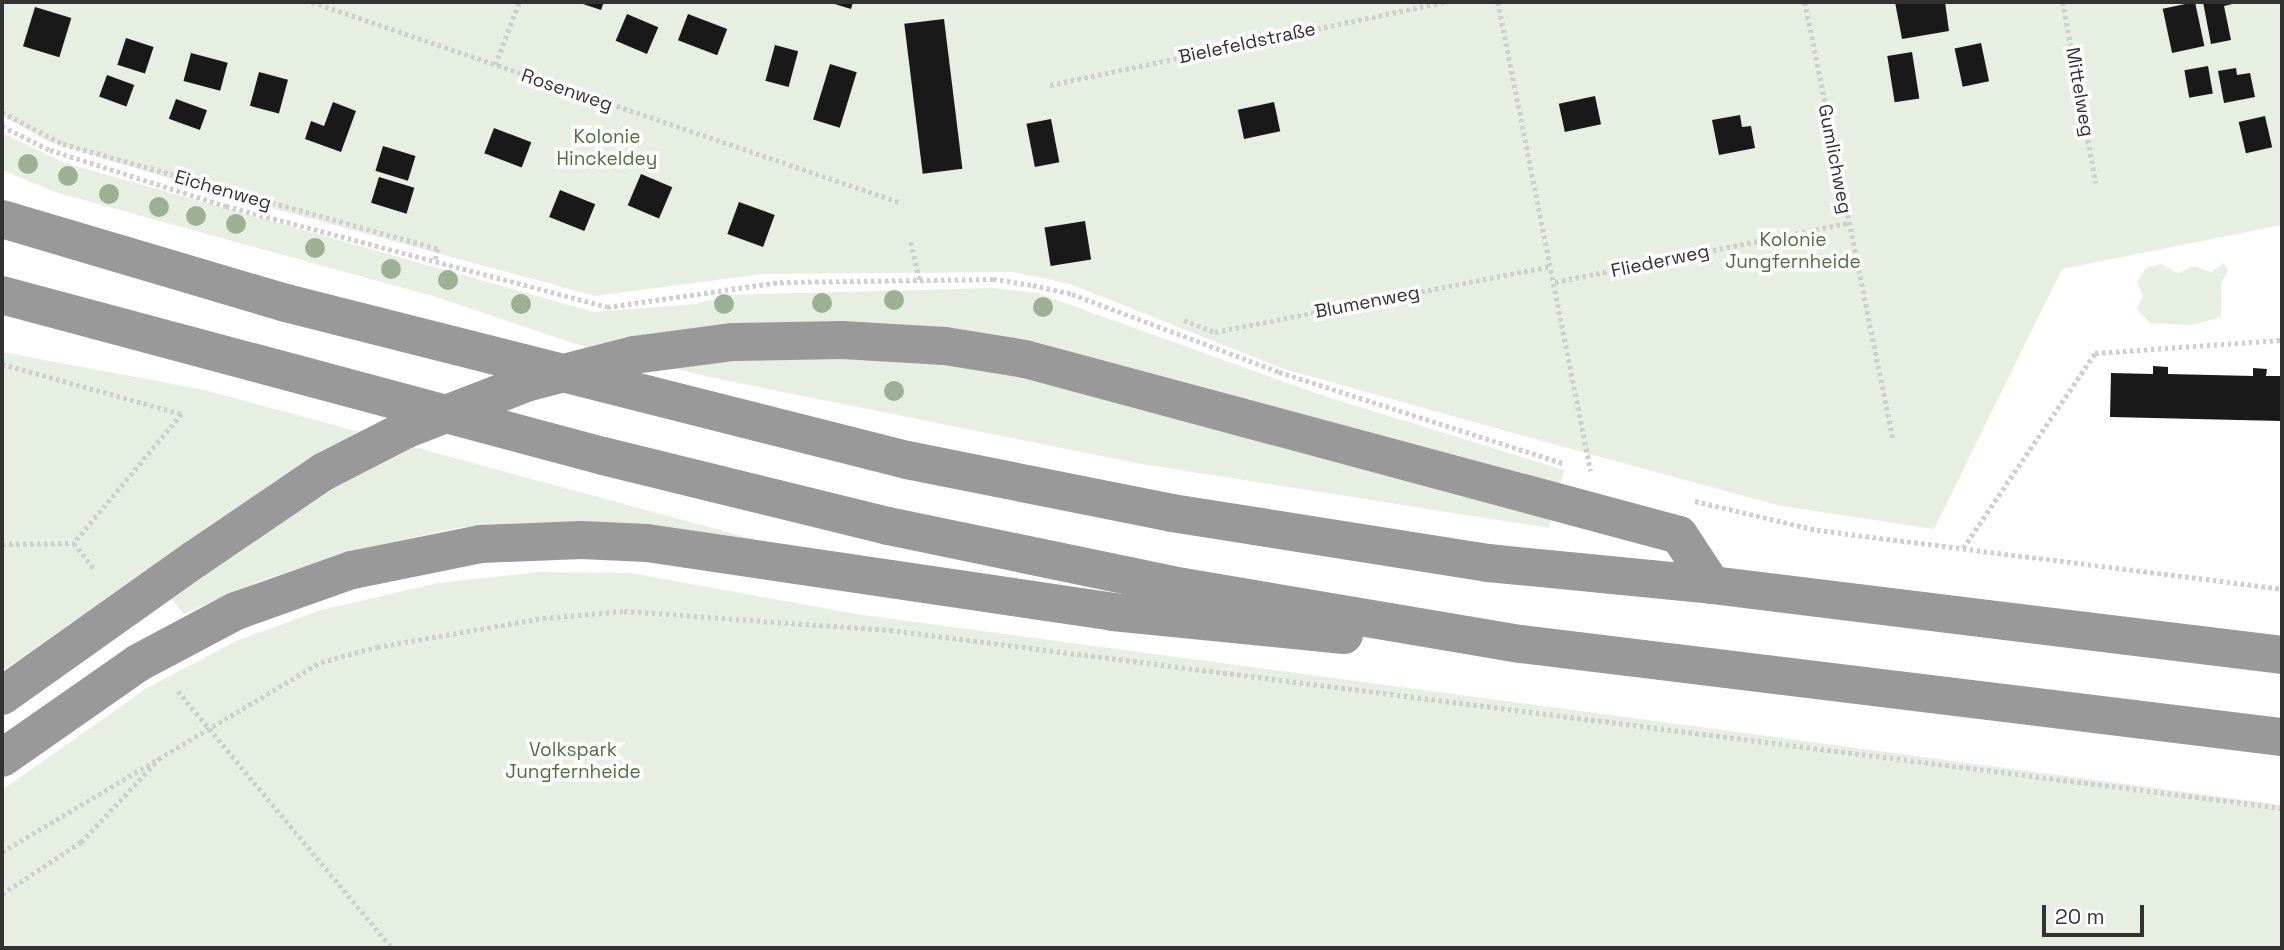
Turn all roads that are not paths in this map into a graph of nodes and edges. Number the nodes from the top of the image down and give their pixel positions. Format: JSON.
{"nodes":[{"id":1,"x":2,"y":219,"type":"edge"},
{"id":2,"x":2,"y":295,"type":"edge"},
{"id":3,"x":1712,"y":585,"type":"junction"},
{"id":4,"x":1521,"y":644,"type":"junction"},
{"id":5,"x":2282,"y":655,"type":"edge"},
{"id":6,"x":2,"y":696,"type":"edge"},
{"id":7,"x":2282,"y":737,"type":"edge"},
{"id":8,"x":2,"y":758,"type":"edge"}],
"edges":[{"from":1,"to":3,"type":"highway"},
{"from":2,"to":4,"type":"highway"},
{"from":3,"to":5,"type":"highway"},
{"from":3,"to":6,"type":"highway","bridge":true},
{"from":4,"to":7,"type":"highway"},
{"from":4,"to":8,"type":"highway"}]}
